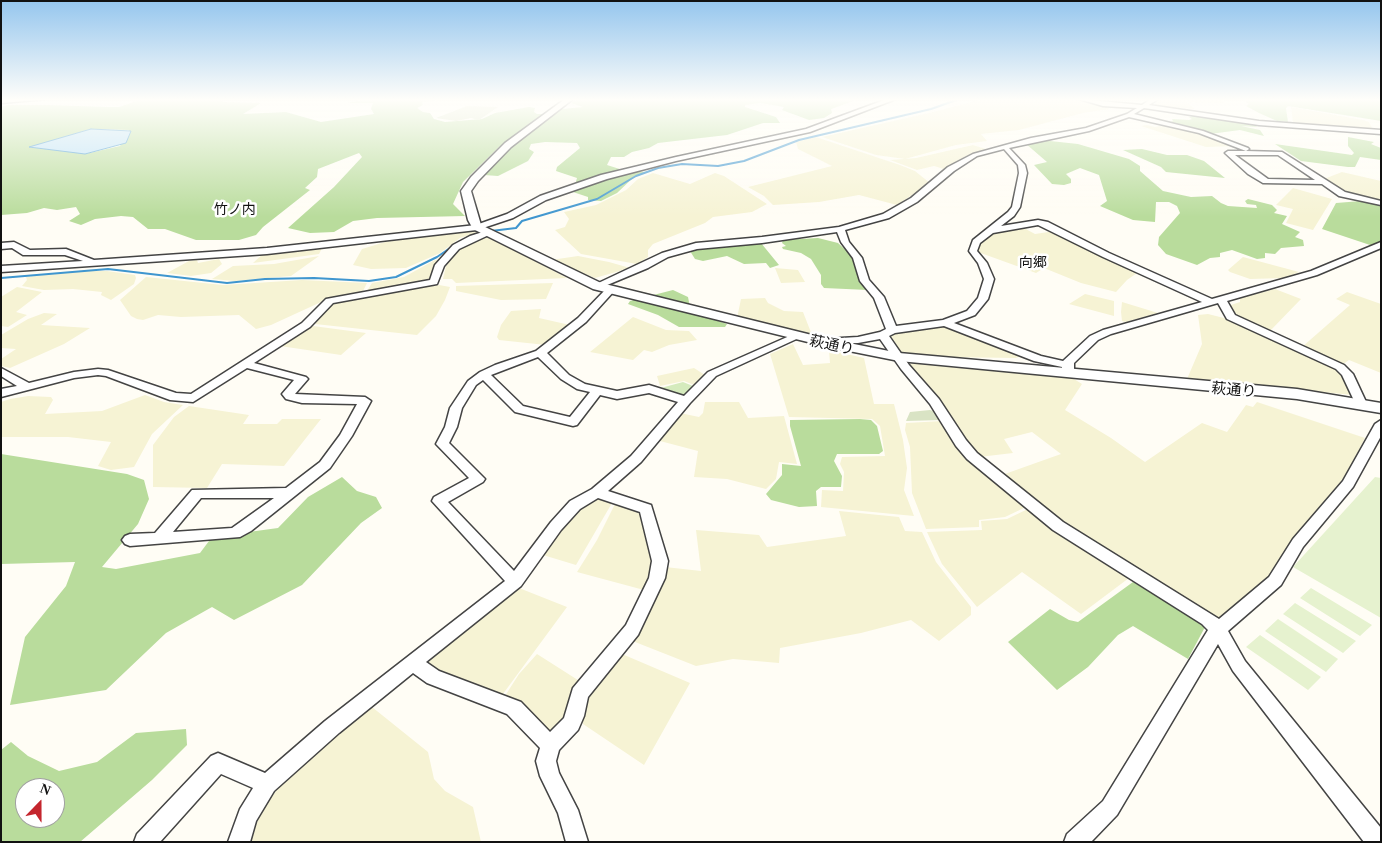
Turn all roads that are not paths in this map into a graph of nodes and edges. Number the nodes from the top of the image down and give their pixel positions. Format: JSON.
{"nodes":[{"id":1,"x":516,"y":138,"type":"edge"},
{"id":2,"x":773,"y":138,"type":"edge"},
{"id":3,"x":1043,"y":138,"type":"edge"},
{"id":4,"x":1219,"y":138,"type":"edge"},
{"id":5,"x":1006,"y":147,"type":"junction"},
{"id":6,"x":1250,"y":152,"type":"junction"},
{"id":7,"x":1322,"y":182,"type":"junction"},
{"id":8,"x":1381,"y":203,"type":"edge"},
{"id":9,"x":1011,"y":214,"type":"junction"},
{"id":10,"x":1030,"y":224,"type":"junction"},
{"id":11,"x":477,"y":227,"type":"junction"},
{"id":12,"x":840,"y":229,"type":"junction"},
{"id":13,"x":990,"y":231,"type":"junction"},
{"id":14,"x":489,"y":233,"type":"junction"},
{"id":15,"x":1381,"y":245,"type":"edge"},
{"id":16,"x":1,"y":246,"type":"edge"},
{"id":17,"x":98,"y":262,"type":"junction"},
{"id":18,"x":1,"y":269,"type":"edge"},
{"id":19,"x":597,"y":286,"type":"junction"},
{"id":20,"x":610,"y":290,"type":"junction"},
{"id":21,"x":1217,"y":302,"type":"junction"},
{"id":22,"x":946,"y":323,"type":"junction"},
{"id":23,"x":888,"y":332,"type":"junction"},
{"id":24,"x":798,"y":336,"type":"junction"},
{"id":25,"x":824,"y":342,"type":"junction"},
{"id":26,"x":540,"y":353,"type":"junction"},
{"id":27,"x":899,"y":358,"type":"junction"},
{"id":28,"x":244,"y":364,"type":"junction"},
{"id":29,"x":1068,"y":369,"type":"junction"},
{"id":30,"x":1,"y":371,"type":"edge"},
{"id":31,"x":484,"y":374,"type":"junction"},
{"id":32,"x":26,"y":386,"type":"junction"},
{"id":33,"x":597,"y":391,"type":"junction"},
{"id":34,"x":1,"y":393,"type":"edge"},
{"id":35,"x":686,"y":400,"type":"junction"},
{"id":36,"x":1361,"y":404,"type":"junction"},
{"id":37,"x":1381,"y":408,"type":"edge"},
{"id":38,"x":1381,"y":424,"type":"edge"},
{"id":39,"x":597,"y":492,"type":"junction"},
{"id":40,"x":289,"y":493,"type":"junction"},
{"id":41,"x":160,"y":537,"type":"junction"},
{"id":42,"x":130,"y":540,"type":"dead end"},
{"id":43,"x":515,"y":582,"type":"junction"},
{"id":44,"x":1218,"y":629,"type":"junction"},
{"id":45,"x":413,"y":663,"type":"junction"},
{"id":46,"x":550,"y":745,"type":"junction"},
{"id":47,"x":267,"y":784,"type":"junction"},
{"id":48,"x":145,"y":842,"type":"edge"},
{"id":49,"x":239,"y":842,"type":"edge"},
{"id":50,"x":577,"y":842,"type":"edge"},
{"id":51,"x":1075,"y":842,"type":"edge"},
{"id":52,"x":1378,"y":842,"type":"edge"}],
"edges":[{"from":1,"to":11,"type":"street"},
{"from":2,"to":11,"type":"street"},
{"from":3,"to":5,"type":"street"},
{"from":4,"to":6,"type":"street"},
{"from":5,"to":9,"type":"street"},
{"from":5,"to":12,"type":"street"},
{"from":6,"to":7,"type":"street"},
{"from":6,"to":7,"type":"street"},
{"from":7,"to":8,"type":"street"},
{"from":9,"to":10,"type":"street"},
{"from":9,"to":13,"type":"street"},
{"from":10,"to":13,"type":"street"},
{"from":10,"to":21,"type":"street"},
{"from":11,"to":14,"type":"street","name":"萩通り"},
{"from":11,"to":17,"type":"street"},
{"from":12,"to":19,"type":"street"},
{"from":12,"to":23,"type":"street"},
{"from":13,"to":22,"type":"street"},
{"from":14,"to":19,"type":"street","name":"萩通り"},
{"from":14,"to":28,"type":"street"},
{"from":15,"to":21,"type":"street"},
{"from":16,"to":17,"type":"street"},
{"from":17,"to":18,"type":"street"},
{"from":19,"to":20,"type":"street","name":"萩通り"},
{"from":20,"to":24,"type":"street","name":"萩通り"},
{"from":20,"to":26,"type":"street"},
{"from":21,"to":29,"type":"street"},
{"from":21,"to":36,"type":"street"},
{"from":22,"to":23,"type":"street"},
{"from":22,"to":29,"type":"street"},
{"from":23,"to":25,"type":"street"},
{"from":23,"to":27,"type":"street"},
{"from":24,"to":25,"type":"street","name":"萩通り"},
{"from":24,"to":35,"type":"street"},
{"from":25,"to":27,"type":"street","name":"萩通り"},
{"from":26,"to":31,"type":"street"},
{"from":26,"to":33,"type":"street"},
{"from":27,"to":29,"type":"street","name":"萩通り"},
{"from":27,"to":44,"type":"street"},
{"from":28,"to":32,"type":"street"},
{"from":28,"to":40,"type":"street"},
{"from":29,"to":36,"type":"street","name":"萩通り"},
{"from":30,"to":32,"type":"street"},
{"from":31,"to":33,"type":"street"},
{"from":31,"to":43,"type":"street"},
{"from":32,"to":34,"type":"street"},
{"from":33,"to":35,"type":"street"},
{"from":35,"to":39,"type":"street"},
{"from":36,"to":37,"type":"street","name":"萩通り"},
{"from":38,"to":44,"type":"street"},
{"from":39,"to":43,"type":"street"},
{"from":39,"to":46,"type":"street"},
{"from":40,"to":41,"type":"street"},
{"from":40,"to":41,"type":"street"},
{"from":41,"to":42,"type":"street"},
{"from":43,"to":45,"type":"street"},
{"from":44,"to":51,"type":"street"},
{"from":44,"to":52,"type":"street"},
{"from":45,"to":46,"type":"street"},
{"from":45,"to":47,"type":"street"},
{"from":46,"to":50,"type":"street"},
{"from":47,"to":48,"type":"street"},
{"from":47,"to":49,"type":"street"}]}
